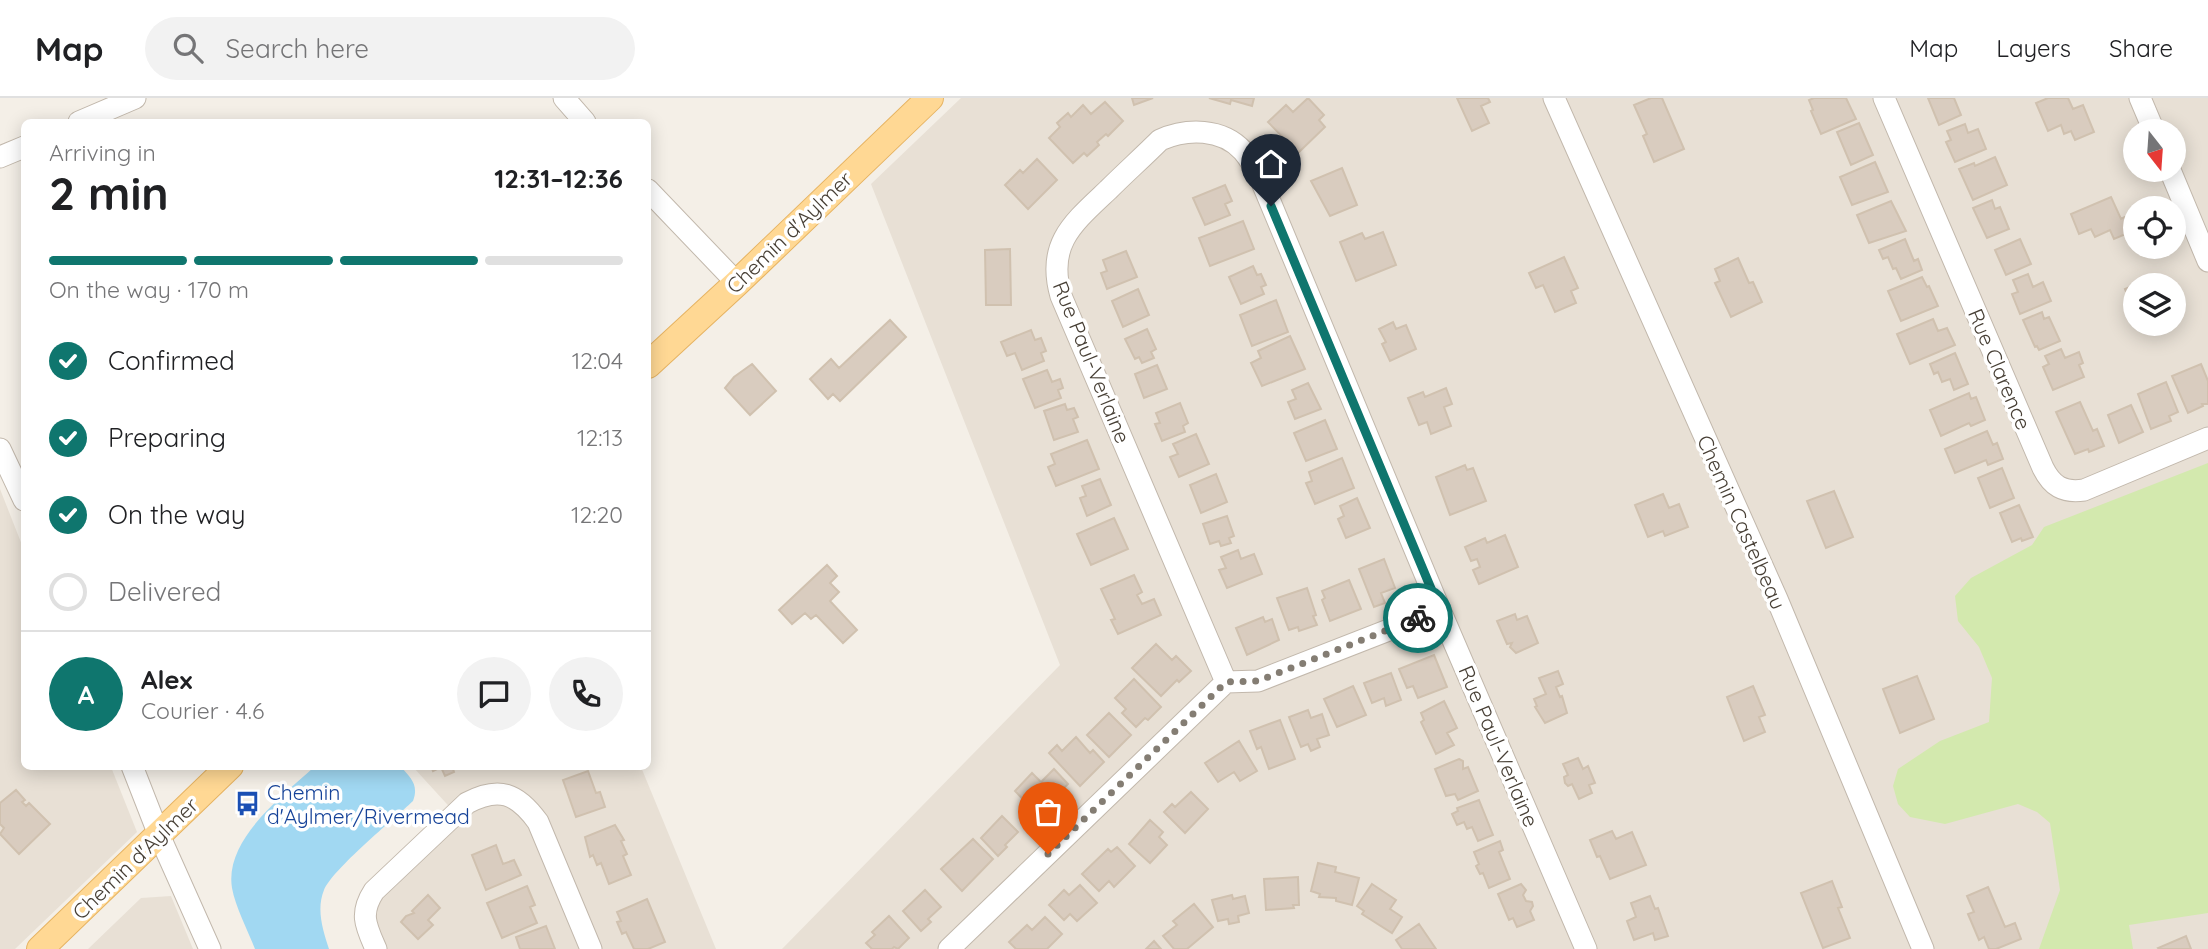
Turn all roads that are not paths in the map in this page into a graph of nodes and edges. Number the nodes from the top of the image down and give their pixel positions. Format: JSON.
{"nodes":[{"id":1,"x":135,"y":98,"type":"edge"},
{"id":2,"x":564,"y":98,"type":"edge"},
{"id":3,"x":930,"y":98,"type":"edge"},
{"id":4,"x":1553,"y":98,"type":"edge"},
{"id":5,"x":1884,"y":98,"type":"edge"},
{"id":6,"x":2140,"y":98,"type":"edge"},
{"id":7,"x":86,"y":119,"type":"edge"},
{"id":8,"x":582,"y":119,"type":"edge"},
{"id":9,"x":2149,"y":119,"type":"edge"},
{"id":10,"x":21,"y":148,"type":"edge"},
{"id":11,"x":0,"y":157,"type":"edge"},
{"id":12,"x":2175,"y":182,"type":"edge"},
{"id":13,"x":651,"y":193,"type":"edge"},
{"id":14,"x":2208,"y":261,"type":"edge"},
{"id":15,"x":737,"y":283,"type":"junction"},
{"id":16,"x":651,"y":362,"type":"edge"},
{"id":17,"x":2208,"y":438,"type":"edge"},
{"id":18,"x":0,"y":449,"type":"edge"},
{"id":19,"x":21,"y":494,"type":"edge"},
{"id":20,"x":1440,"y":610,"type":"junction"},
{"id":21,"x":1226,"y":682,"type":"junction"},
{"id":22,"x":134,"y":770,"type":"edge"},
{"id":23,"x":226,"y":770,"type":"edge"},
{"id":24,"x":159,"y":835,"type":"junction"},
{"id":25,"x":40,"y":949,"type":"edge"},
{"id":26,"x":211,"y":949,"type":"edge"},
{"id":27,"x":376,"y":949,"type":"edge"},
{"id":28,"x":591,"y":949,"type":"edge"},
{"id":29,"x":949,"y":949,"type":"edge"},
{"id":30,"x":1586,"y":949,"type":"edge"},
{"id":31,"x":1923,"y":949,"type":"edge"}],
"edges":[{"from":1,"to":7,"type":"street"},
{"from":2,"to":8,"type":"street"},
{"from":3,"to":15,"type":"main road","name":"Chemin d'Aylmer"},
{"from":4,"to":31,"type":"street","name":"Chemin Castelbeau"},
{"from":5,"to":17,"type":"street","name":"Rue Clarence"},
{"from":6,"to":9,"type":"street"},
{"from":10,"to":11,"type":"street"},
{"from":12,"to":14,"type":"street"},
{"from":13,"to":15,"type":"street"},
{"from":15,"to":16,"type":"main road","name":"Chemin d'Aylmer"},
{"from":18,"to":19,"type":"street"},
{"from":20,"to":21,"type":"street"},
{"from":20,"to":21,"type":"street","name":"Rue Paul-Verlaine"},
{"from":20,"to":30,"type":"street","name":"Rue Paul-Verlaine"},
{"from":21,"to":29,"type":"street"},
{"from":22,"to":24,"type":"street"},
{"from":23,"to":24,"type":"main road","name":"Chemin d'Aylmer"},
{"from":24,"to":25,"type":"main road","name":"Chemin d'Aylmer"},
{"from":24,"to":26,"type":"street"},
{"from":27,"to":28,"type":"street"}]}
